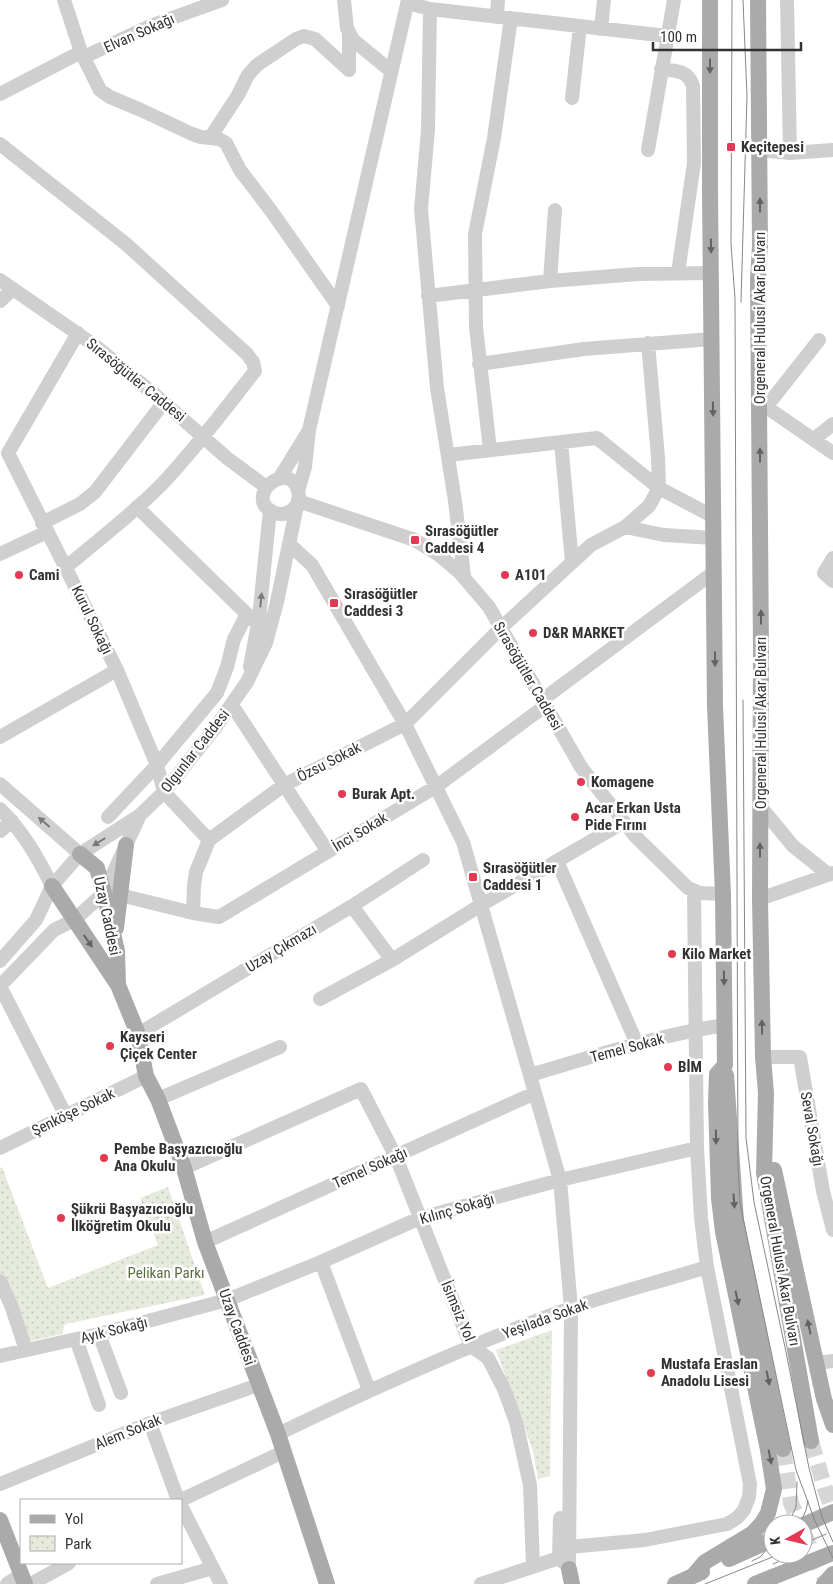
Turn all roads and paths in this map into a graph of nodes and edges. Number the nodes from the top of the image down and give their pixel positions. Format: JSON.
{"nodes":[{"id":1,"x":64,"y":0,"type":"edge"},
{"id":2,"x":222,"y":0,"type":"edge"},
{"id":3,"x":344,"y":0,"type":"edge"},
{"id":4,"x":498,"y":0,"type":"edge"},
{"id":5,"x":604,"y":0,"type":"edge"},
{"id":6,"x":674,"y":0,"type":"edge"},
{"id":7,"x":710,"y":0,"type":"edge"},
{"id":8,"x":758,"y":0,"type":"edge"},
{"id":9,"x":787,"y":0,"type":"edge"},
{"id":10,"x":408,"y":1,"type":"edge"},
{"id":11,"x":430,"y":9,"type":"junction"},
{"id":12,"x":504,"y":18,"type":"junction"},
{"id":13,"x":580,"y":26,"type":"junction"},
{"id":14,"x":600,"y":28,"type":"junction"},
{"id":15,"x":349,"y":34,"type":"junction"},
{"id":16,"x":667,"y":36,"type":"junction"},
{"id":17,"x":83,"y":55,"type":"junction"},
{"id":18,"x":661,"y":69,"type":"junction"},
{"id":19,"x":391,"y":70,"type":"junction"},
{"id":20,"x":0,"y":94,"type":"edge"},
{"id":21,"x":572,"y":98,"type":"dead end"},
{"id":22,"x":210,"y":138,"type":"junction"},
{"id":23,"x":2,"y":148,"type":"edge"},
{"id":24,"x":648,"y":150,"type":"dead end"},
{"id":25,"x":760,"y":150,"type":"junction"},
{"id":26,"x":833,"y":150,"type":"edge"},
{"id":27,"x":790,"y":153,"type":"junction"},
{"id":28,"x":555,"y":210,"type":"dead end"},
{"id":29,"x":678,"y":273,"type":"junction"},
{"id":30,"x":711,"y":273,"type":"junction"},
{"id":31,"x":0,"y":280,"type":"edge"},
{"id":32,"x":550,"y":281,"type":"junction"},
{"id":33,"x":13,"y":288,"type":"junction"},
{"id":34,"x":476,"y":291,"type":"junction"},
{"id":35,"x":428,"y":296,"type":"junction"},
{"id":36,"x":0,"y":301,"type":"edge"},
{"id":37,"x":338,"y":306,"type":"junction"},
{"id":38,"x":78,"y":333,"type":"junction"},
{"id":39,"x":712,"y":339,"type":"junction"},
{"id":40,"x":819,"y":340,"type":"dead end"},
{"id":41,"x":648,"y":343,"type":"junction"},
{"id":42,"x":479,"y":364,"type":"junction"},
{"id":43,"x":164,"y":402,"type":"junction"},
{"id":44,"x":763,"y":404,"type":"junction"},
{"id":45,"x":833,"y":424,"type":"edge"},
{"id":46,"x":309,"y":430,"type":"junction"},
{"id":47,"x":204,"y":436,"type":"junction"},
{"id":48,"x":814,"y":439,"type":"junction"},
{"id":49,"x":562,"y":442,"type":"junction"},
{"id":50,"x":490,"y":450,"type":"junction"},
{"id":51,"x":833,"y":453,"type":"edge"},
{"id":52,"x":448,"y":455,"type":"junction"},
{"id":53,"x":279,"y":479,"type":"junction"},
{"id":54,"x":266,"y":487,"type":"junction"},
{"id":55,"x":659,"y":488,"type":"junction"},
{"id":56,"x":298,"y":499,"type":"junction"},
{"id":57,"x":137,"y":508,"type":"junction"},
{"id":58,"x":270,"y":510,"type":"junction"},
{"id":59,"x":714,"y":517,"type":"junction"},
{"id":60,"x":44,"y":527,"type":"junction"},
{"id":61,"x":625,"y":527,"type":"junction"},
{"id":62,"x":714,"y":538,"type":"junction"},
{"id":63,"x":289,"y":544,"type":"junction"},
{"id":64,"x":0,"y":554,"type":"edge"},
{"id":65,"x":833,"y":558,"type":"edge"},
{"id":66,"x":572,"y":562,"type":"junction"},
{"id":67,"x":65,"y":568,"type":"junction"},
{"id":68,"x":714,"y":572,"type":"junction"},
{"id":69,"x":464,"y":576,"type":"junction"},
{"id":70,"x":833,"y":581,"type":"edge"},
{"id":71,"x":248,"y":614,"type":"junction"},
{"id":72,"x":258,"y":625,"type":"junction"},
{"id":73,"x":501,"y":628,"type":"junction"},
{"id":74,"x":116,"y":670,"type":"junction"},
{"id":75,"x":247,"y":682,"type":"junction"},
{"id":76,"x":544,"y":703,"type":"junction"},
{"id":77,"x":232,"y":705,"type":"junction"},
{"id":78,"x":405,"y":724,"type":"junction"},
{"id":79,"x":0,"y":737,"type":"edge"},
{"id":80,"x":157,"y":765,"type":"junction"},
{"id":81,"x":0,"y":784,"type":"edge"},
{"id":82,"x":284,"y":785,"type":"junction"},
{"id":83,"x":437,"y":786,"type":"junction"},
{"id":84,"x":164,"y":792,"type":"junction"},
{"id":85,"x":760,"y":806,"type":"junction"},
{"id":86,"x":0,"y":809,"type":"edge"},
{"id":87,"x":140,"y":816,"type":"junction"},
{"id":88,"x":108,"y":817,"type":"dead end"},
{"id":89,"x":12,"y":821,"type":"junction"},
{"id":90,"x":624,"y":822,"type":"junction"},
{"id":91,"x":0,"y":831,"type":"edge"},
{"id":92,"x":208,"y":840,"type":"junction"},
{"id":93,"x":126,"y":845,"type":"joint"},
{"id":94,"x":328,"y":852,"type":"junction"},
{"id":95,"x":80,"y":854,"type":"junction"},
{"id":96,"x":423,"y":860,"type":"dead end"},
{"id":97,"x":558,"y":861,"type":"junction"},
{"id":98,"x":831,"y":874,"type":"edge"},
{"id":99,"x":52,"y":886,"type":"junction"},
{"id":100,"x":694,"y":891,"type":"junction"},
{"id":101,"x":112,"y":894,"type":"junction"},
{"id":102,"x":723,"y":894,"type":"junction"},
{"id":103,"x":760,"y":898,"type":"junction"},
{"id":104,"x":481,"y":905,"type":"junction"},
{"id":105,"x":352,"y":906,"type":"junction"},
{"id":106,"x":193,"y":913,"type":"junction"},
{"id":107,"x":74,"y":920,"type":"junction"},
{"id":108,"x":392,"y":960,"type":"junction"},
{"id":109,"x":0,"y":961,"type":"edge"},
{"id":110,"x":118,"y":985,"type":"junction"},
{"id":111,"x":0,"y":986,"type":"edge"},
{"id":112,"x":320,"y":999,"type":"dead end"},
{"id":113,"x":725,"y":1025,"type":"junction"},
{"id":114,"x":696,"y":1029,"type":"junction"},
{"id":115,"x":138,"y":1034,"type":"junction"},
{"id":116,"x":637,"y":1044,"type":"junction"},
{"id":117,"x":280,"y":1047,"type":"dead end"},
{"id":118,"x":763,"y":1057,"type":"junction"},
{"id":119,"x":725,"y":1065,"type":"junction"},
{"id":120,"x":530,"y":1075,"type":"junction"},
{"id":121,"x":146,"y":1076,"type":"junction"},
{"id":122,"x":535,"y":1093,"type":"junction"},
{"id":123,"x":766,"y":1093,"type":"junction"},
{"id":124,"x":158,"y":1099,"type":"junction"},
{"id":125,"x":66,"y":1116,"type":"junction"},
{"id":126,"x":0,"y":1148,"type":"edge"},
{"id":127,"x":697,"y":1148,"type":"junction"},
{"id":128,"x":396,"y":1157,"type":"junction"},
{"id":129,"x":184,"y":1168,"type":"junction"},
{"id":130,"x":560,"y":1180,"type":"junction"},
{"id":131,"x":420,"y":1218,"type":"junction"},
{"id":132,"x":833,"y":1230,"type":"edge"},
{"id":133,"x":205,"y":1242,"type":"junction"},
{"id":134,"x":321,"y":1262,"type":"junction"},
{"id":135,"x":707,"y":1267,"type":"junction"},
{"id":136,"x":0,"y":1281,"type":"edge"},
{"id":137,"x":227,"y":1300,"type":"junction"},
{"id":138,"x":568,"y":1309,"type":"junction"},
{"id":139,"x":99,"y":1334,"type":"junction"},
{"id":140,"x":76,"y":1339,"type":"junction"},
{"id":141,"x":471,"y":1346,"type":"junction"},
{"id":142,"x":26,"y":1350,"type":"junction"},
{"id":143,"x":0,"y":1356,"type":"edge"},
{"id":144,"x":833,"y":1361,"type":"edge"},
{"id":145,"x":816,"y":1363,"type":"junction"},
{"id":146,"x":258,"y":1385,"type":"junction"},
{"id":147,"x":369,"y":1390,"type":"junction"},
{"id":148,"x":121,"y":1393,"type":"dead end"},
{"id":149,"x":99,"y":1405,"type":"dead end"},
{"id":150,"x":150,"y":1423,"type":"junction"},
{"id":151,"x":833,"y":1425,"type":"edge"},
{"id":152,"x":278,"y":1434,"type":"junction"},
{"id":153,"x":812,"y":1441,"type":"tunnel mouth"},
{"id":154,"x":783,"y":1449,"type":"tunnel mouth"},
{"id":155,"x":283,"y":1452,"type":"junction"},
{"id":156,"x":0,"y":1484,"type":"edge"},
{"id":157,"x":180,"y":1499,"type":"edge"},
{"id":158,"x":182,"y":1499,"type":"edge"},
{"id":159,"x":182,"y":1508,"type":"edge"},
{"id":160,"x":833,"y":1512,"type":"edge"},
{"id":161,"x":0,"y":1520,"type":"edge"},
{"id":162,"x":813,"y":1521,"type":"edge"},
{"id":163,"x":763,"y":1544,"type":"edge"},
{"id":164,"x":569,"y":1546,"type":"junction"},
{"id":165,"x":833,"y":1553,"type":"edge"},
{"id":166,"x":67,"y":1564,"type":"edge"},
{"id":167,"x":534,"y":1566,"type":"junction"},
{"id":168,"x":213,"y":1568,"type":"junction"},
{"id":169,"x":566,"y":1570,"type":"edge"},
{"id":170,"x":833,"y":1574,"type":"edge"},
{"id":171,"x":693,"y":1576,"type":"junction"},
{"id":172,"x":26,"y":1581,"type":"edge"},
{"id":173,"x":323,"y":1583,"type":"edge"},
{"id":174,"x":7,"y":1584,"type":"edge"},
{"id":175,"x":158,"y":1584,"type":"edge"},
{"id":176,"x":221,"y":1584,"type":"edge"},
{"id":177,"x":481,"y":1584,"type":"edge"},
{"id":178,"x":675,"y":1584,"type":"edge"},
{"id":179,"x":755,"y":1584,"type":"edge"},
{"id":180,"x":824,"y":1584,"type":"edge"}],
"edges":[{"from":1,"to":17,"type":"street"},
{"from":2,"to":17,"type":"street","name":"Elvan Sokağı"},
{"from":3,"to":15,"type":"street"},
{"from":4,"to":12,"type":"street"},
{"from":5,"to":14,"type":"street"},
{"from":6,"to":16,"type":"street"},
{"from":7,"to":30,"type":"main road","one_way":true},
{"from":8,"to":25,"type":"main road","name":"Orgeneral Hulusi Akar Bulvarı"},
{"from":9,"to":27,"type":"street"},
{"from":10,"to":11,"type":"street"},
{"from":10,"to":19,"type":"street"},
{"from":11,"to":12,"type":"street"},
{"from":11,"to":35,"type":"street"},
{"from":12,"to":13,"type":"street"},
{"from":12,"to":34,"type":"street"},
{"from":13,"to":14,"type":"street"},
{"from":13,"to":21,"type":"street"},
{"from":14,"to":16,"type":"street"},
{"from":15,"to":19,"type":"street"},
{"from":15,"to":22,"type":"street"},
{"from":16,"to":18,"type":"street"},
{"from":17,"to":20,"type":"street","name":"Elvan Sokağı"},
{"from":17,"to":22,"type":"street"},
{"from":18,"to":24,"type":"street"},
{"from":18,"to":29,"type":"street"},
{"from":19,"to":37,"type":"street"},
{"from":22,"to":37,"type":"street"},
{"from":23,"to":47,"type":"street"},
{"from":25,"to":27,"type":"street"},
{"from":44,"to":25,"type":"main road","name":"Orgeneral Hulusi Akar Bulvarı","one_way":true},
{"from":26,"to":27,"type":"street"},
{"from":28,"to":32,"type":"street"},
{"from":29,"to":30,"type":"street"},
{"from":29,"to":32,"type":"street"},
{"from":30,"to":39,"type":"main road"},
{"from":31,"to":33,"type":"street","name":"Sırasöğütler Caddesi"},
{"from":32,"to":34,"type":"street"},
{"from":33,"to":36,"type":"street"},
{"from":33,"to":38,"type":"street","name":"Sırasöğütler Caddesi"},
{"from":34,"to":35,"type":"street"},
{"from":34,"to":42,"type":"street"},
{"from":35,"to":52,"type":"street"},
{"from":37,"to":46,"type":"street"},
{"from":38,"to":43,"type":"street","name":"Sırasöğütler Caddesi"},
{"from":38,"to":60,"type":"street","name":"Kurul Sokağı"},
{"from":39,"to":41,"type":"street"},
{"from":39,"to":59,"type":"main road","one_way":true},
{"from":40,"to":44,"type":"street"},
{"from":41,"to":42,"type":"street"},
{"from":41,"to":55,"type":"street"},
{"from":42,"to":50,"type":"street"},
{"from":43,"to":47,"type":"street","name":"Sırasöğütler Caddesi"},
{"from":43,"to":60,"type":"street"},
{"from":44,"to":48,"type":"street"},
{"from":85,"to":44,"type":"main road","name":"Orgeneral Hulusi Akar Bulvarı","one_way":true},
{"from":45,"to":48,"type":"street"},
{"from":46,"to":53,"type":"street"},
{"from":46,"to":56,"type":"street","name":"Olgunlar Caddesi"},
{"from":47,"to":54,"type":"street","name":"Sırasöğütler Caddesi"},
{"from":47,"to":57,"type":"street"},
{"from":48,"to":51,"type":"street"},
{"from":49,"to":50,"type":"street"},
{"from":49,"to":55,"type":"street"},
{"from":49,"to":66,"type":"street"},
{"from":50,"to":52,"type":"street"},
{"from":52,"to":69,"type":"street"},
{"from":53,"to":54,"type":"street"},
{"from":53,"to":56,"type":"street"},
{"from":54,"to":58,"type":"street"},
{"from":55,"to":59,"type":"street"},
{"from":55,"to":61,"type":"street","name":"Özsu Sokak"},
{"from":56,"to":58,"type":"street"},
{"from":56,"to":63,"type":"street","name":"Olgunlar Caddesi"},
{"from":56,"to":69,"type":"street","name":"Sırasöğütler Caddesi"},
{"from":57,"to":67,"type":"street"},
{"from":57,"to":71,"type":"street"},
{"from":72,"to":58,"type":"street","one_way":true},
{"from":59,"to":62,"type":"main road"},
{"from":60,"to":64,"type":"street"},
{"from":60,"to":67,"type":"street","name":"Kurul Sokağı"},
{"from":61,"to":62,"type":"street"},
{"from":61,"to":66,"type":"street","name":"Özsu Sokak"},
{"from":62,"to":68,"type":"main road"},
{"from":63,"to":75,"type":"street","name":"Olgunlar Caddesi"},
{"from":63,"to":78,"type":"street"},
{"from":65,"to":70,"type":"street"},
{"from":66,"to":73,"type":"street","name":"Özsu Sokak"},
{"from":67,"to":74,"type":"street","name":"Kurul Sokağı"},
{"from":68,"to":76,"type":"street","name":"İnci Sokak"},
{"from":68,"to":102,"type":"main road","one_way":true},
{"from":69,"to":73,"type":"street","name":"Sırasöğütler Caddesi"},
{"from":71,"to":72,"type":"street"},
{"from":71,"to":80,"type":"street"},
{"from":72,"to":75,"type":"street"},
{"from":73,"to":76,"type":"street","name":"Sırasöğütler Caddesi"},
{"from":73,"to":78,"type":"street","name":"Özsu Sokak"},
{"from":74,"to":79,"type":"street"},
{"from":74,"to":80,"type":"street","name":"Kurul Sokağı"},
{"from":75,"to":77,"type":"street","name":"Olgunlar Caddesi"},
{"from":76,"to":83,"type":"street","name":"İnci Sokak"},
{"from":76,"to":90,"type":"street","name":"Sırasöğütler Caddesi"},
{"from":77,"to":82,"type":"street"},
{"from":77,"to":84,"type":"street","name":"Olgunlar Caddesi"},
{"from":78,"to":82,"type":"street","name":"Özsu Sokak"},
{"from":78,"to":83,"type":"street"},
{"from":80,"to":84,"type":"street","name":"Kurul Sokağı"},
{"from":80,"to":88,"type":"street"},
{"from":95,"to":81,"type":"street","one_way":true},
{"from":82,"to":92,"type":"street","name":"Özsu Sokak"},
{"from":82,"to":94,"type":"street"},
{"from":83,"to":94,"type":"street","name":"İnci Sokak"},
{"from":83,"to":104,"type":"street"},
{"from":84,"to":87,"type":"street","name":"Olgunlar Caddesi"},
{"from":84,"to":92,"type":"street"},
{"from":85,"to":98,"type":"street"},
{"from":103,"to":85,"type":"main road","name":"Orgeneral Hulusi Akar Bulvarı","one_way":true},
{"from":86,"to":89,"type":"street"},
{"from":87,"to":93,"type":"street","name":"Olgunlar Caddesi"},
{"from":87,"to":95,"type":"street","name":"Olgunlar Caddesi","one_way":true},
{"from":89,"to":91,"type":"street"},
{"from":89,"to":99,"type":"street"},
{"from":90,"to":97,"type":"street"},
{"from":90,"to":100,"type":"street","name":"Sırasöğütler Caddesi"},
{"from":92,"to":106,"type":"street"},
{"from":93,"to":101,"type":"main road"},
{"from":94,"to":106,"type":"street","name":"İnci Sokak"},
{"from":95,"to":99,"type":"street","name":"Olgunlar Caddesi"},
{"from":95,"to":101,"type":"main road","name":"Uzay Caddesi"},
{"from":96,"to":105,"type":"street","name":"Uzay Çıkmazı"},
{"from":97,"to":104,"type":"street"},
{"from":97,"to":116,"type":"street"},
{"from":98,"to":103,"type":"street"},
{"from":99,"to":107,"type":"main road","name":"Uzay Caddesi"},
{"from":99,"to":109,"type":"street","name":"Olgunlar Caddesi"},
{"from":100,"to":102,"type":"street"},
{"from":100,"to":114,"type":"street"},
{"from":101,"to":106,"type":"street"},
{"from":101,"to":107,"type":"street"},
{"from":101,"to":110,"type":"main road","name":"Uzay Caddesi"},
{"from":102,"to":113,"type":"main road","one_way":true},
{"from":118,"to":103,"type":"main road","name":"Orgeneral Hulusi Akar Bulvarı","one_way":true},
{"from":104,"to":108,"type":"street"},
{"from":104,"to":120,"type":"street"},
{"from":105,"to":108,"type":"street"},
{"from":105,"to":115,"type":"street","name":"Uzay Çıkmazı"},
{"from":107,"to":110,"type":"main road","name":"Uzay Caddesi","one_way":true},
{"from":107,"to":111,"type":"street"},
{"from":108,"to":112,"type":"street"},
{"from":110,"to":115,"type":"main road","name":"Uzay Caddesi"},
{"from":111,"to":125,"type":"street"},
{"from":113,"to":114,"type":"street","name":"Temel Sokak"},
{"from":113,"to":119,"type":"main road"},
{"from":114,"to":116,"type":"street","name":"Temel Sokak"},
{"from":114,"to":127,"type":"street"},
{"from":115,"to":121,"type":"main road","name":"Uzay Caddesi"},
{"from":116,"to":120,"type":"street","name":"Temel Sokak"},
{"from":117,"to":124,"type":"street"},
{"from":118,"to":123,"type":"main road","name":"Orgeneral Hulusi Akar Bulvarı"},
{"from":118,"to":132,"type":"street","name":"Seval Sokağı"},
{"from":119,"to":154,"type":"main road","one_way":true},
{"from":119,"to":171,"type":"main road","one_way":true},
{"from":120,"to":122,"type":"street"},
{"from":121,"to":124,"type":"main road","name":"Uzay Caddesi"},
{"from":121,"to":125,"type":"street","name":"Şenköşe Sokak"},
{"from":122,"to":128,"type":"street","name":"Temel Sokağı"},
{"from":122,"to":130,"type":"street"},
{"from":145,"to":123,"type":"main road","one_way":true},
{"from":123,"to":153,"type":"main road","name":"Orgeneral Hulusi Akar Bulvarı"},
{"from":124,"to":129,"type":"main road","name":"Uzay Caddesi"},
{"from":125,"to":126,"type":"street","name":"Şenköşe Sokak"},
{"from":127,"to":130,"type":"street","name":"Kılınç Sokağı"},
{"from":127,"to":135,"type":"street"},
{"from":128,"to":129,"type":"street","name":"İsimsiz Yol"},
{"from":128,"to":131,"type":"street","name":"İsimsiz Yol"},
{"from":128,"to":133,"type":"street","name":"Temel Sokağı"},
{"from":129,"to":133,"type":"main road","name":"Uzay Caddesi"},
{"from":130,"to":131,"type":"street","name":"Kılınç Sokağı"},
{"from":130,"to":138,"type":"street"},
{"from":131,"to":134,"type":"street","name":"Kılınç Sokağı"},
{"from":131,"to":141,"type":"street","name":"İsimsiz Yol"},
{"from":133,"to":137,"type":"main road","name":"Uzay Caddesi"},
{"from":134,"to":137,"type":"street","name":"Kılınç Sokağı"},
{"from":134,"to":147,"type":"street"},
{"from":135,"to":138,"type":"street","name":"Yeşilada Sokak"},
{"from":135,"to":164,"type":"street"},
{"from":136,"to":142,"type":"street"},
{"from":137,"to":139,"type":"street","name":"Ayık Sokağı"},
{"from":137,"to":146,"type":"main road","name":"Uzay Caddesi"},
{"from":138,"to":141,"type":"street","name":"Yeşilada Sokak"},
{"from":138,"to":164,"type":"street"},
{"from":138,"to":169,"type":"street"},
{"from":139,"to":140,"type":"street","name":"Ayık Sokağı"},
{"from":139,"to":148,"type":"street"},
{"from":140,"to":142,"type":"street","name":"Ayık Sokağı"},
{"from":140,"to":149,"type":"street"},
{"from":141,"to":147,"type":"street","name":"Yeşilada Sokak"},
{"from":141,"to":167,"type":"street","name":"İsimsiz Yol"},
{"from":142,"to":143,"type":"street","name":"Ayık Sokağı"},
{"from":144,"to":145,"type":"street"},
{"from":145,"to":151,"type":"main road"},
{"from":146,"to":150,"type":"street","name":"Alem Sokak"},
{"from":146,"to":152,"type":"main road","name":"Uzay Caddesi"},
{"from":147,"to":152,"type":"street","name":"Yeşilada Sokak"},
{"from":150,"to":156,"type":"street","name":"Alem Sokak"},
{"from":150,"to":157,"type":"street"},
{"from":152,"to":155,"type":"main road","name":"Uzay Caddesi"},
{"from":155,"to":158,"type":"street"},
{"from":155,"to":173,"type":"main road","name":"Uzay Caddesi"},
{"from":159,"to":168,"type":"street"},
{"from":160,"to":162,"type":"main road"},
{"from":161,"to":172,"type":"main road"},
{"from":163,"to":171,"type":"main road"},
{"from":164,"to":169,"type":"street"},
{"from":165,"to":179,"type":"main road"},
{"from":166,"to":172,"type":"street"},
{"from":167,"to":169,"type":"street"},
{"from":167,"to":177,"type":"street"},
{"from":168,"to":175,"type":"street"},
{"from":168,"to":176,"type":"street"},
{"from":170,"to":180,"type":"main road"},
{"from":171,"to":178,"type":"main road"},
{"from":172,"to":174,"type":"street"}]}
